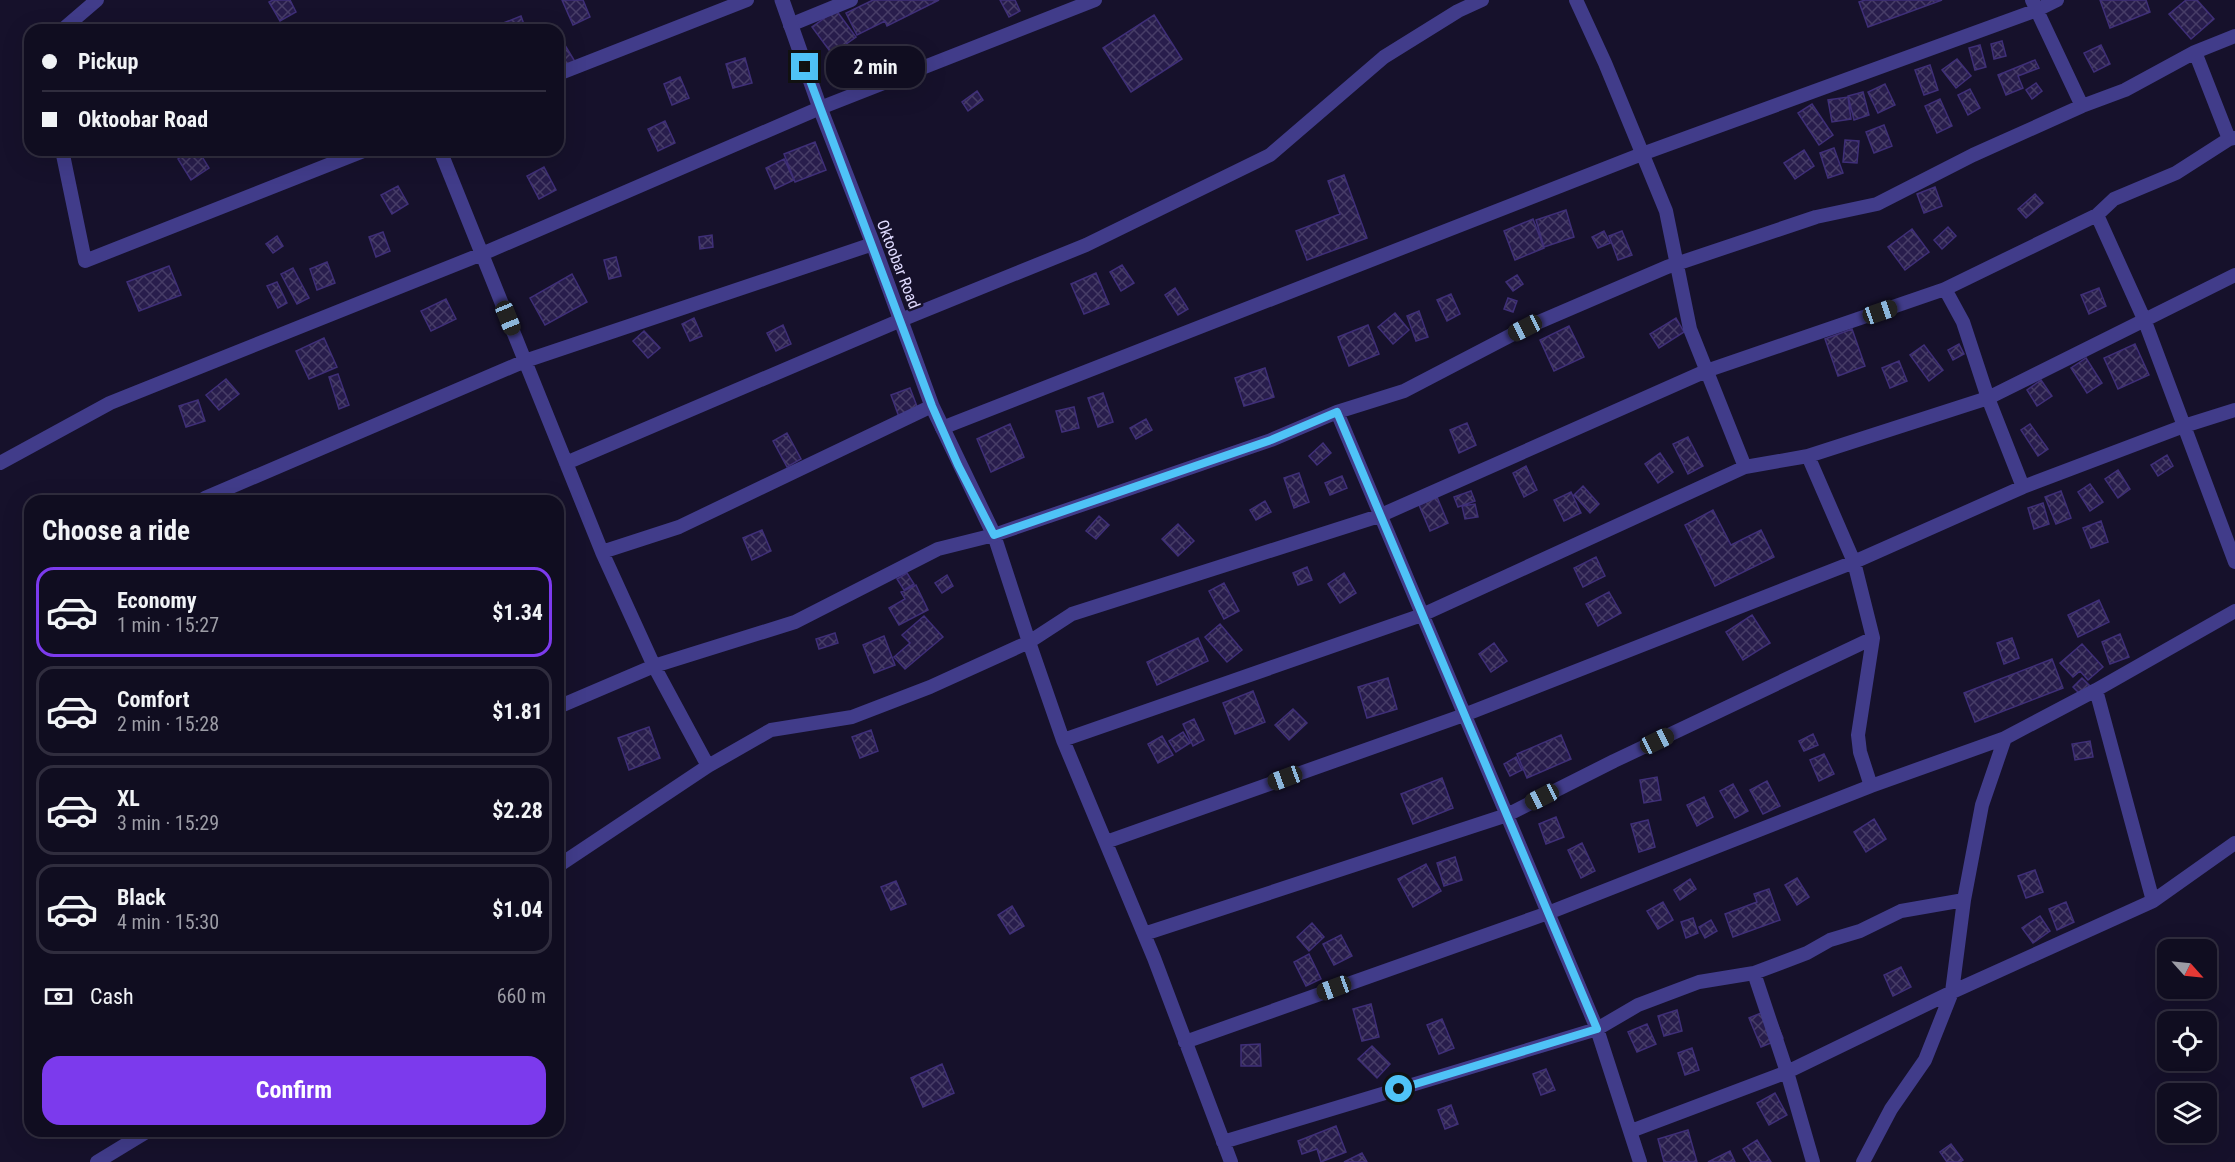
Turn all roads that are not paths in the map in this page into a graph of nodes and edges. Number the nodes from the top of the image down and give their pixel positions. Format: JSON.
{"nodes":[{"id":1,"x":97,"y":0,"type":"edge"},
{"id":2,"x":747,"y":0,"type":"edge"},
{"id":3,"x":782,"y":0,"type":"edge"},
{"id":4,"x":851,"y":0,"type":"edge"},
{"id":5,"x":1095,"y":0,"type":"edge"},
{"id":6,"x":1482,"y":0,"type":"edge"},
{"id":7,"x":1576,"y":0,"type":"edge"},
{"id":8,"x":2057,"y":0,"type":"edge"},
{"id":9,"x":2034,"y":5,"type":"edge"},
{"id":10,"x":69,"y":24,"type":"edge"},
{"id":11,"x":790,"y":25,"type":"junction"},
{"id":12,"x":2235,"y":36,"type":"edge"},
{"id":13,"x":2195,"y":52,"type":"junction"},
{"id":14,"x":564,"y":72,"type":"edge"},
{"id":15,"x":2082,"y":106,"type":"junction"},
{"id":16,"x":820,"y":108,"type":"junction"},
{"id":17,"x":2232,"y":138,"type":"edge"},
{"id":18,"x":1642,"y":154,"type":"junction"},
{"id":19,"x":63,"y":156,"type":"edge"},
{"id":20,"x":351,"y":156,"type":"edge"},
{"id":21,"x":442,"y":156,"type":"edge"},
{"id":22,"x":2097,"y":215,"type":"junction"},
{"id":23,"x":873,"y":244,"type":"junction"},
{"id":24,"x":482,"y":254,"type":"junction"},
{"id":25,"x":1677,"y":264,"type":"junction"},
{"id":26,"x":2235,"y":275,"type":"edge"},
{"id":27,"x":1946,"y":289,"type":"junction"},
{"id":28,"x":2144,"y":319,"type":"junction"},
{"id":29,"x":901,"y":320,"type":"junction"},
{"id":30,"x":525,"y":361,"type":"junction"},
{"id":31,"x":1706,"y":371,"type":"junction"},
{"id":32,"x":1988,"y":398,"type":"junction"},
{"id":33,"x":932,"y":406,"type":"junction"},
{"id":34,"x":2235,"y":410,"type":"edge"},
{"id":35,"x":1337,"y":412,"type":"junction"},
{"id":36,"x":2184,"y":426,"type":"junction"},
{"id":37,"x":942,"y":428,"type":"junction"},
{"id":38,"x":1808,"y":456,"type":"junction"},
{"id":39,"x":0,"y":463,"type":"edge"},
{"id":40,"x":566,"y":463,"type":"junction"},
{"id":41,"x":1745,"y":466,"type":"junction"},
{"id":42,"x":2023,"y":488,"type":"junction"},
{"id":43,"x":213,"y":495,"type":"edge"},
{"id":44,"x":1379,"y":516,"type":"junction"},
{"id":45,"x":994,"y":535,"type":"junction"},
{"id":46,"x":602,"y":552,"type":"junction"},
{"id":47,"x":1854,"y":562,"type":"junction"},
{"id":48,"x":2235,"y":562,"type":"edge"},
{"id":49,"x":2235,"y":611,"type":"edge"},
{"id":50,"x":1422,"y":615,"type":"junction"},
{"id":51,"x":1873,"y":638,"type":"junction"},
{"id":52,"x":1029,"y":642,"type":"junction"},
{"id":53,"x":654,"y":666,"type":"junction"},
{"id":54,"x":2096,"y":690,"type":"junction"},
{"id":55,"x":564,"y":704,"type":"edge"},
{"id":56,"x":1464,"y":715,"type":"junction"},
{"id":57,"x":2005,"y":738,"type":"junction"},
{"id":58,"x":1063,"y":740,"type":"junction"},
{"id":59,"x":708,"y":766,"type":"junction"},
{"id":60,"x":1871,"y":786,"type":"junction"},
{"id":61,"x":1507,"y":815,"type":"junction"},
{"id":62,"x":1106,"y":842,"type":"junction"},
{"id":63,"x":2235,"y":843,"type":"edge"},
{"id":64,"x":564,"y":862,"type":"edge"},
{"id":65,"x":1964,"y":900,"type":"junction"},
{"id":66,"x":2153,"y":901,"type":"junction"},
{"id":67,"x":1548,"y":913,"type":"junction"},
{"id":68,"x":1144,"y":934,"type":"junction"},
{"id":69,"x":1754,"y":973,"type":"junction"},
{"id":70,"x":1952,"y":992,"type":"junction"},
{"id":71,"x":1597,"y":1029,"type":"junction"},
{"id":72,"x":1185,"y":1042,"type":"junction"},
{"id":73,"x":1787,"y":1072,"type":"junction"},
{"id":74,"x":1631,"y":1131,"type":"junction"},
{"id":75,"x":138,"y":1137,"type":"edge"},
{"id":76,"x":1223,"y":1142,"type":"junction"},
{"id":77,"x":98,"y":1162,"type":"edge"},
{"id":78,"x":1231,"y":1162,"type":"edge"},
{"id":79,"x":1640,"y":1162,"type":"edge"},
{"id":80,"x":1813,"y":1162,"type":"edge"},
{"id":81,"x":1863,"y":1162,"type":"edge"}],
"edges":[{"from":1,"to":10,"type":"street"},
{"from":2,"to":14,"type":"street"},
{"from":3,"to":11,"type":"street","name":"Oktoobar Road"},
{"from":4,"to":11,"type":"street"},
{"from":5,"to":16,"type":"street"},
{"from":6,"to":29,"type":"street"},
{"from":7,"to":18,"type":"street"},
{"from":8,"to":9,"type":"street"},
{"from":9,"to":15,"type":"street"},
{"from":9,"to":18,"type":"street"},
{"from":11,"to":16,"type":"street","name":"Oktoobar Road"},
{"from":12,"to":13,"type":"street"},
{"from":13,"to":15,"type":"street"},
{"from":13,"to":17,"type":"street"},
{"from":15,"to":25,"type":"street"},
{"from":16,"to":23,"type":"street","name":"Oktoobar Road"},
{"from":16,"to":24,"type":"street"},
{"from":17,"to":22,"type":"street"},
{"from":18,"to":25,"type":"street"},
{"from":18,"to":37,"type":"street"},
{"from":19,"to":20,"type":"street"},
{"from":21,"to":24,"type":"street"},
{"from":22,"to":27,"type":"street"},
{"from":22,"to":28,"type":"street"},
{"from":23,"to":29,"type":"street","name":"Oktoobar Road"},
{"from":23,"to":30,"type":"street"},
{"from":24,"to":30,"type":"street"},
{"from":24,"to":39,"type":"street"},
{"from":25,"to":31,"type":"street"},
{"from":25,"to":35,"type":"street"},
{"from":26,"to":28,"type":"street"},
{"from":27,"to":31,"type":"street"},
{"from":27,"to":32,"type":"street"},
{"from":28,"to":32,"type":"street"},
{"from":28,"to":36,"type":"street"},
{"from":29,"to":33,"type":"street","name":"Oktoobar Road"},
{"from":29,"to":40,"type":"street"},
{"from":30,"to":40,"type":"street"},
{"from":30,"to":43,"type":"street"},
{"from":31,"to":41,"type":"street"},
{"from":31,"to":44,"type":"street"},
{"from":32,"to":38,"type":"street"},
{"from":32,"to":42,"type":"street"},
{"from":33,"to":37,"type":"street","name":"Oktoobar Road"},
{"from":33,"to":46,"type":"street"},
{"from":34,"to":36,"type":"street"},
{"from":35,"to":44,"type":"street"},
{"from":35,"to":45,"type":"street"},
{"from":36,"to":42,"type":"street"},
{"from":36,"to":48,"type":"street"},
{"from":37,"to":45,"type":"street","name":"Oktoobar Road"},
{"from":38,"to":41,"type":"street"},
{"from":38,"to":47,"type":"street"},
{"from":40,"to":46,"type":"street"},
{"from":41,"to":50,"type":"street"},
{"from":42,"to":47,"type":"street"},
{"from":44,"to":50,"type":"street"},
{"from":44,"to":52,"type":"street"},
{"from":45,"to":52,"type":"street"},
{"from":45,"to":53,"type":"street"},
{"from":46,"to":53,"type":"street"},
{"from":47,"to":51,"type":"street"},
{"from":47,"to":56,"type":"street"},
{"from":49,"to":54,"type":"street"},
{"from":50,"to":56,"type":"street"},
{"from":50,"to":58,"type":"street"},
{"from":51,"to":60,"type":"street"},
{"from":51,"to":61,"type":"street"},
{"from":52,"to":58,"type":"street"},
{"from":52,"to":59,"type":"street"},
{"from":53,"to":55,"type":"street"},
{"from":53,"to":59,"type":"street"},
{"from":54,"to":57,"type":"street"},
{"from":54,"to":66,"type":"street"},
{"from":56,"to":61,"type":"street"},
{"from":56,"to":62,"type":"street"},
{"from":57,"to":60,"type":"street"},
{"from":57,"to":65,"type":"street"},
{"from":58,"to":62,"type":"street"},
{"from":59,"to":64,"type":"street"},
{"from":60,"to":67,"type":"street"},
{"from":61,"to":67,"type":"street"},
{"from":61,"to":68,"type":"street"},
{"from":62,"to":68,"type":"street"},
{"from":63,"to":66,"type":"street"},
{"from":65,"to":69,"type":"street"},
{"from":65,"to":70,"type":"street"},
{"from":66,"to":70,"type":"street"},
{"from":67,"to":71,"type":"street"},
{"from":67,"to":72,"type":"street"},
{"from":68,"to":72,"type":"street"},
{"from":69,"to":71,"type":"street"},
{"from":69,"to":73,"type":"street"},
{"from":70,"to":73,"type":"street"},
{"from":70,"to":81,"type":"street"},
{"from":71,"to":74,"type":"street"},
{"from":71,"to":76,"type":"street"},
{"from":72,"to":76,"type":"street"},
{"from":73,"to":74,"type":"street"},
{"from":73,"to":80,"type":"street"},
{"from":74,"to":79,"type":"street"},
{"from":75,"to":77,"type":"street"},
{"from":76,"to":78,"type":"street"}]}
